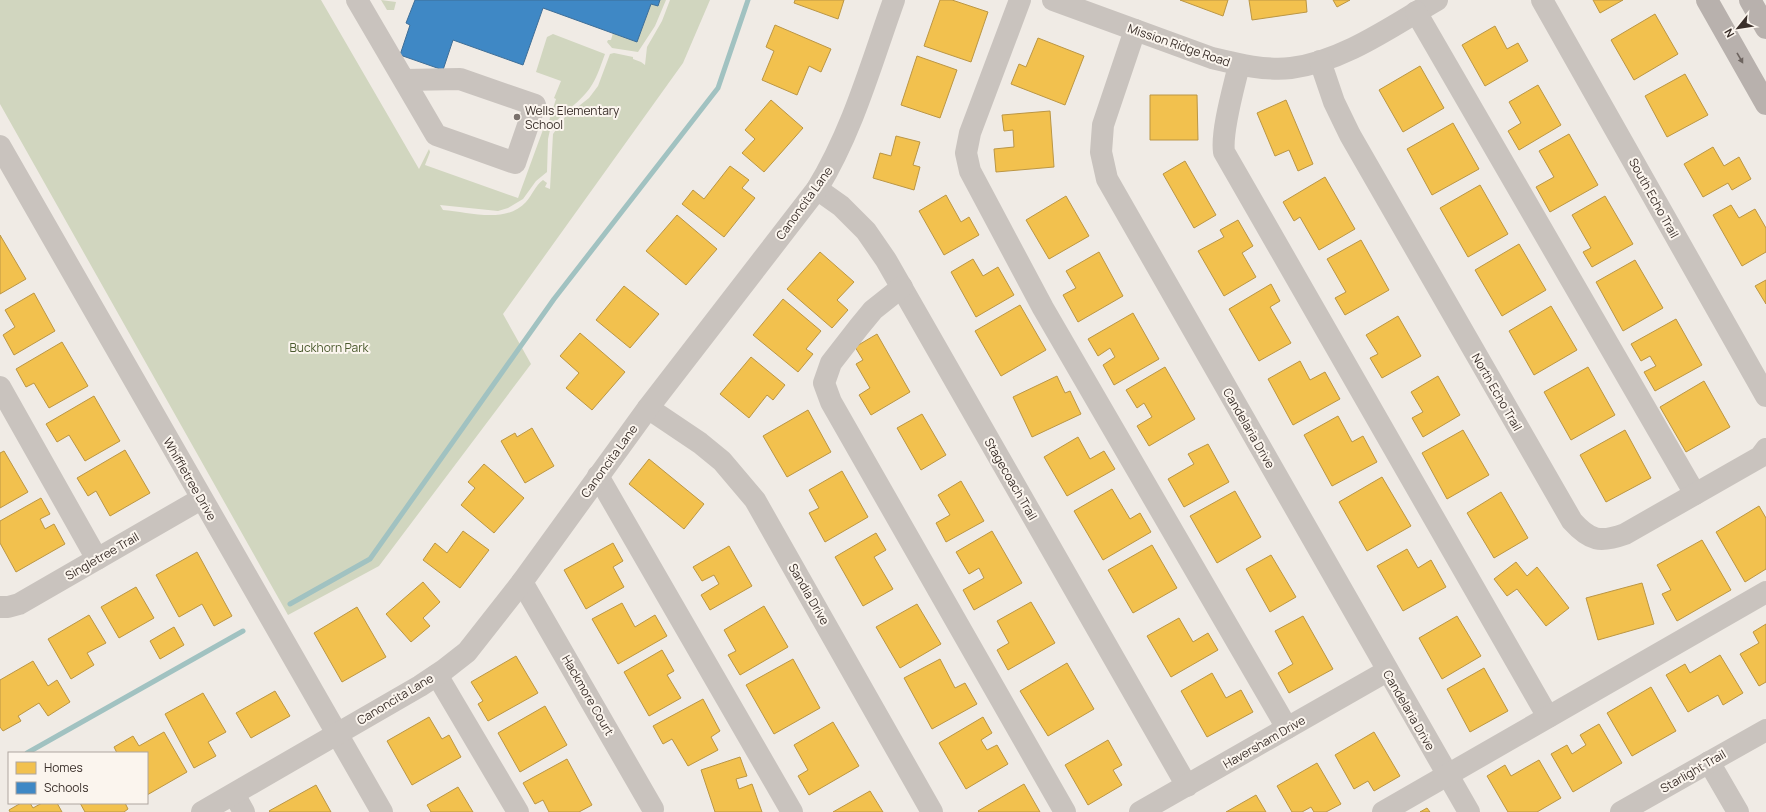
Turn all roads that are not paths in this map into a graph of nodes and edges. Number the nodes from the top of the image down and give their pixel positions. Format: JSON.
{"nodes":[{"id":1,"x":358,"y":0,"type":"edge"},
{"id":2,"x":894,"y":0,"type":"edge"},
{"id":3,"x":1020,"y":0,"type":"edge"},
{"id":4,"x":1053,"y":0,"type":"edge"},
{"id":5,"x":1437,"y":0,"type":"edge"},
{"id":6,"x":1542,"y":0,"type":"edge"},
{"id":7,"x":1707,"y":0,"type":"edge"},
{"id":8,"x":1750,"y":0,"type":"edge"},
{"id":9,"x":1412,"y":8,"type":"edge"},
{"id":10,"x":1766,"y":28,"type":"edge"},
{"id":11,"x":1135,"y":30,"type":"junction"},
{"id":12,"x":1320,"y":61,"type":"junction"},
{"id":13,"x":1239,"y":65,"type":"junction"},
{"id":14,"x":404,"y":80,"type":"junction"},
{"id":15,"x":1766,"y":104,"type":"edge"},
{"id":16,"x":0,"y":146,"type":"edge"},
{"id":17,"x":817,"y":189,"type":"junction"},
{"id":18,"x":902,"y":287,"type":"junction"},
{"id":19,"x":0,"y":387,"type":"edge"},
{"id":20,"x":1766,"y":396,"type":"edge"},
{"id":21,"x":648,"y":408,"type":"junction"},
{"id":22,"x":1766,"y":449,"type":"edge"},
{"id":23,"x":598,"y":476,"type":"junction"},
{"id":24,"x":1695,"y":494,"type":"junction"},
{"id":25,"x":201,"y":498,"type":"junction"},
{"id":26,"x":97,"y":559,"type":"junction"},
{"id":27,"x":522,"y":582,"type":"junction"},
{"id":28,"x":1766,"y":592,"type":"edge"},
{"id":29,"x":0,"y":607,"type":"edge"},
{"id":30,"x":1387,"y":671,"type":"junction"},
{"id":31,"x":437,"y":675,"type":"junction"},
{"id":32,"x":1548,"y":717,"type":"junction"},
{"id":33,"x":1287,"y":728,"type":"junction"},
{"id":34,"x":1766,"y":730,"type":"edge"},
{"id":35,"x":337,"y":734,"type":"junction"},
{"id":36,"x":1709,"y":762,"type":"junction"},
{"id":37,"x":1447,"y":775,"type":"junction"},
{"id":38,"x":1187,"y":786,"type":"junction"},
{"id":39,"x":239,"y":803,"type":"edge"},
{"id":40,"x":653,"y":809,"type":"dead end"},
{"id":41,"x":202,"y":812,"type":"edge"},
{"id":42,"x":382,"y":812,"type":"edge"},
{"id":43,"x":518,"y":812,"type":"edge"},
{"id":44,"x":792,"y":812,"type":"edge"},
{"id":45,"x":932,"y":812,"type":"edge"},
{"id":46,"x":1065,"y":812,"type":"edge"},
{"id":47,"x":1140,"y":812,"type":"edge"},
{"id":48,"x":1383,"y":812,"type":"edge"},
{"id":49,"x":1469,"y":812,"type":"edge"},
{"id":50,"x":1621,"y":812,"type":"edge"},
{"id":51,"x":1738,"y":812,"type":"edge"}],
"edges":[{"from":1,"to":14,"type":"street"},
{"from":2,"to":17,"type":"street","name":"Canoncita Lane"},
{"from":3,"to":33,"type":"street"},
{"from":4,"to":11,"type":"street","name":"Mission Ridge Road"},
{"from":5,"to":9,"type":"street","name":"Mission Ridge Road"},
{"from":6,"to":20,"type":"street","name":"South Echo Trail"},
{"from":7,"to":15,"type":"main road","one_way":true},
{"from":8,"to":10,"type":"main road"},
{"from":9,"to":12,"type":"street","name":"Mission Ridge Road"},
{"from":9,"to":24,"type":"street"},
{"from":11,"to":13,"type":"street","name":"Mission Ridge Road"},
{"from":11,"to":30,"type":"street","name":"Candelaria Drive"},
{"from":12,"to":13,"type":"street","name":"Mission Ridge Road"},
{"from":12,"to":24,"type":"street","name":"North Echo Trail"},
{"from":13,"to":32,"type":"street"},
{"from":14,"to":14,"type":"street"},
{"from":16,"to":25,"type":"street","name":"Whiffletree Drive"},
{"from":17,"to":18,"type":"street","name":"Stagecoach Trail"},
{"from":17,"to":21,"type":"street","name":"Canoncita Lane"},
{"from":18,"to":38,"type":"street","name":"Stagecoach Trail"},
{"from":18,"to":46,"type":"street"},
{"from":19,"to":26,"type":"street"},
{"from":21,"to":23,"type":"street","name":"Canoncita Lane"},
{"from":21,"to":45,"type":"street","name":"Sandia Drive"},
{"from":22,"to":24,"type":"street","name":"North Echo Trail"},
{"from":23,"to":27,"type":"street","name":"Canoncita Lane"},
{"from":23,"to":44,"type":"street"},
{"from":25,"to":26,"type":"street","name":"Singletree Trail"},
{"from":25,"to":35,"type":"street","name":"Whiffletree Drive"},
{"from":26,"to":29,"type":"street","name":"Singletree Trail"},
{"from":27,"to":31,"type":"street","name":"Canoncita Lane"},
{"from":27,"to":40,"type":"street","name":"Hackmore Court"},
{"from":28,"to":32,"type":"street"},
{"from":30,"to":33,"type":"street","name":"Haversham Drive"},
{"from":30,"to":37,"type":"street","name":"Candelaria Drive"},
{"from":31,"to":35,"type":"street","name":"Canoncita Lane"},
{"from":31,"to":43,"type":"street"},
{"from":32,"to":37,"type":"street"},
{"from":33,"to":38,"type":"street","name":"Haversham Drive"},
{"from":34,"to":36,"type":"street","name":"Starlight Trail"},
{"from":35,"to":39,"type":"street","name":"Canoncita Lane"},
{"from":35,"to":42,"type":"street","name":"Whiffletree Drive"},
{"from":36,"to":50,"type":"street","name":"Starlight Trail"},
{"from":36,"to":51,"type":"street"},
{"from":37,"to":48,"type":"street"},
{"from":37,"to":49,"type":"street","name":"Candelaria Drive"},
{"from":38,"to":47,"type":"street","name":"Haversham Drive"},
{"from":39,"to":41,"type":"street","name":"Canoncita Lane"}]}
